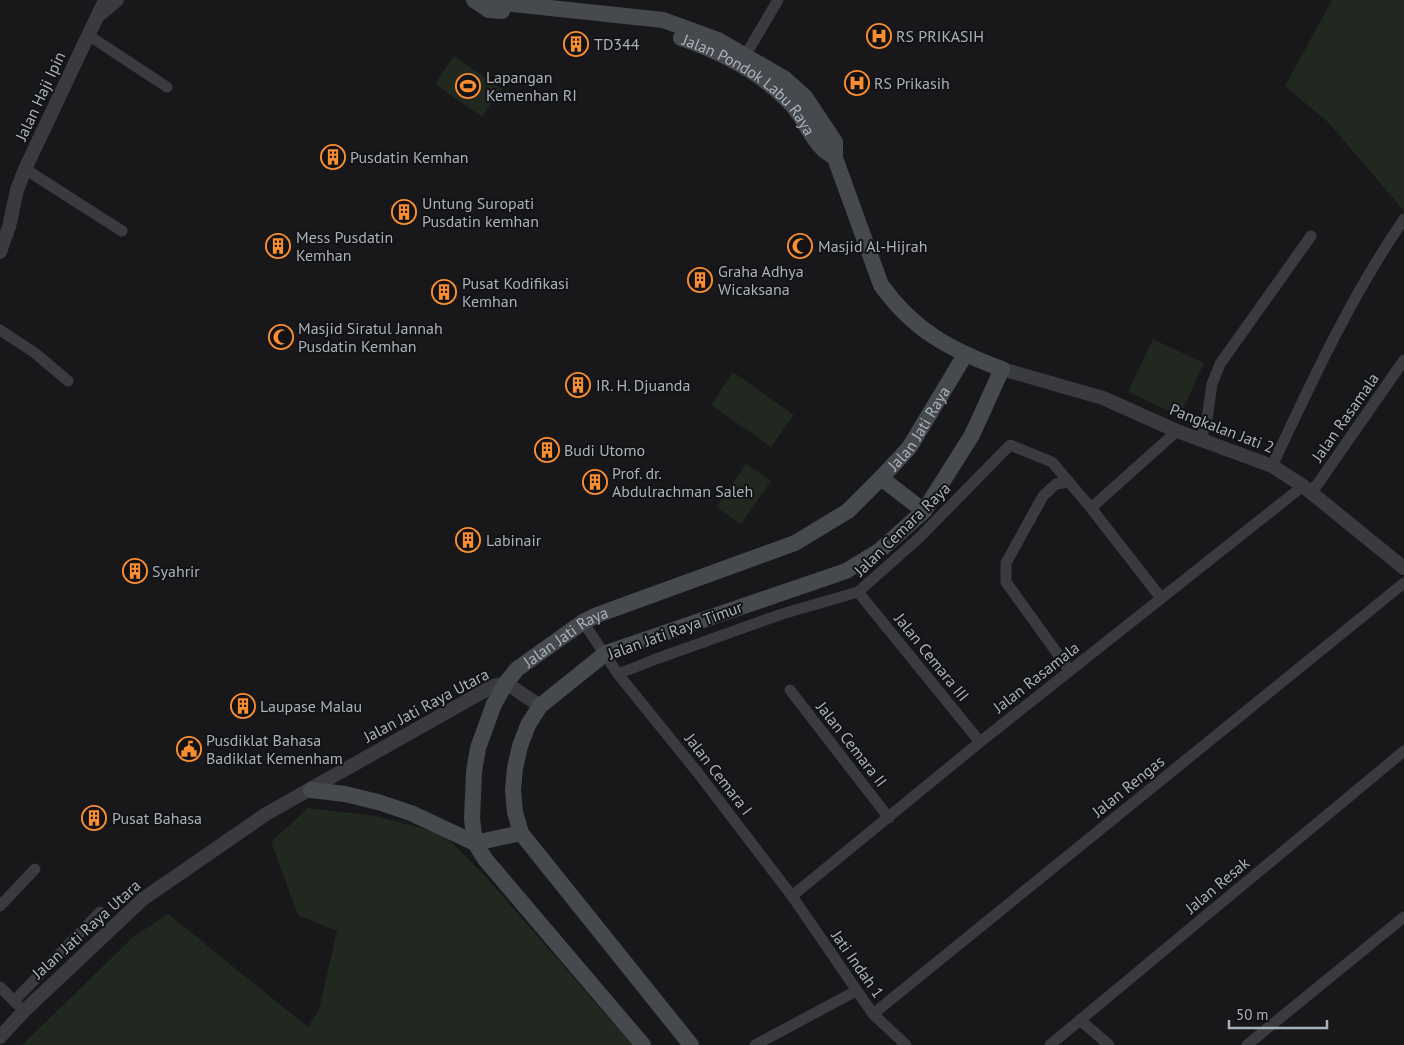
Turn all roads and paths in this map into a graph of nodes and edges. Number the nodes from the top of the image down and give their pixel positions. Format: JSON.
{"nodes":[{"id":1,"x":105,"y":0,"type":"edge"},
{"id":2,"x":118,"y":0,"type":"edge"},
{"id":3,"x":474,"y":0,"type":"edge"},
{"id":4,"x":778,"y":0,"type":"edge"},
{"id":5,"x":493,"y":3,"type":"edge"},
{"id":6,"x":100,"y":14,"type":"junction"},
{"id":7,"x":88,"y":35,"type":"junction"},
{"id":8,"x":742,"y":60,"type":"junction"},
{"id":9,"x":167,"y":87,"type":"dead end"},
{"id":10,"x":25,"y":169,"type":"junction"},
{"id":11,"x":1404,"y":219,"type":"edge"},
{"id":12,"x":122,"y":231,"type":"dead end"},
{"id":13,"x":1311,"y":236,"type":"dead end"},
{"id":14,"x":0,"y":252,"type":"edge"},
{"id":15,"x":0,"y":330,"type":"edge"},
{"id":16,"x":966,"y":355,"type":"junction"},
{"id":17,"x":1404,"y":360,"type":"edge"},
{"id":18,"x":1002,"y":369,"type":"junction"},
{"id":19,"x":68,"y":382,"type":"dead end"},
{"id":20,"x":1177,"y":431,"type":"junction"},
{"id":21,"x":1202,"y":439,"type":"junction"},
{"id":22,"x":1272,"y":466,"type":"junction"},
{"id":23,"x":881,"y":478,"type":"junction"},
{"id":24,"x":1069,"y":482,"type":"junction"},
{"id":25,"x":1306,"y":489,"type":"junction"},
{"id":26,"x":1091,"y":508,"type":"junction"},
{"id":27,"x":924,"y":511,"type":"junction"},
{"id":28,"x":1404,"y":568,"type":"edge"},
{"id":29,"x":1404,"y":583,"type":"edge"},
{"id":30,"x":858,"y":592,"type":"junction"},
{"id":31,"x":1161,"y":598,"type":"junction"},
{"id":32,"x":583,"y":622,"type":"junction"},
{"id":33,"x":606,"y":653,"type":"junction"},
{"id":34,"x":1070,"y":671,"type":"junction"},
{"id":35,"x":618,"y":674,"type":"junction"},
{"id":36,"x":506,"y":683,"type":"junction"},
{"id":37,"x":790,"y":690,"type":"dead end"},
{"id":38,"x":540,"y":706,"type":"junction"},
{"id":39,"x":980,"y":742,"type":"junction"},
{"id":40,"x":1404,"y":752,"type":"edge"},
{"id":41,"x":311,"y":790,"type":"junction"},
{"id":42,"x":889,"y":818,"type":"junction"},
{"id":43,"x":521,"y":834,"type":"junction"},
{"id":44,"x":475,"y":843,"type":"junction"},
{"id":45,"x":35,"y":869,"type":"dead end"},
{"id":46,"x":792,"y":896,"type":"junction"},
{"id":47,"x":0,"y":906,"type":"edge"},
{"id":48,"x":100,"y":912,"type":"dead end"},
{"id":49,"x":1404,"y":917,"type":"edge"},
{"id":50,"x":0,"y":987,"type":"edge"},
{"id":51,"x":856,"y":991,"type":"junction"},
{"id":52,"x":19,"y":1006,"type":"junction"},
{"id":53,"x":873,"y":1014,"type":"junction"},
{"id":54,"x":1080,"y":1020,"type":"junction"},
{"id":55,"x":0,"y":1037,"type":"edge"},
{"id":56,"x":643,"y":1045,"type":"edge"},
{"id":57,"x":691,"y":1045,"type":"edge"},
{"id":58,"x":755,"y":1045,"type":"edge"},
{"id":59,"x":906,"y":1045,"type":"edge"},
{"id":60,"x":1050,"y":1045,"type":"edge"},
{"id":61,"x":1109,"y":1045,"type":"edge"},
{"id":62,"x":1247,"y":1045,"type":"edge"}],
"edges":[{"from":1,"to":6,"type":"street","name":"Jalan Haji Ipin"},
{"from":2,"to":6,"type":"street","name":"Jalan Haji Ipin"},
{"from":3,"to":5,"type":"main road","name":"Jalan Pondok Labu Raya"},
{"from":4,"to":8,"type":"street"},
{"from":5,"to":8,"type":"main road","name":"Jalan Pondok Labu Raya"},
{"from":6,"to":7,"type":"street","name":"Jalan Haji Ipin"},
{"from":7,"to":9,"type":"street"},
{"from":7,"to":10,"type":"street","name":"Jalan Haji Ipin"},
{"from":8,"to":16,"type":"main road","name":"Jalan Pondok Labu Raya"},
{"from":10,"to":12,"type":"street"},
{"from":10,"to":14,"type":"street","name":"Jalan Haji Ipin"},
{"from":11,"to":22,"type":"street"},
{"from":13,"to":21,"type":"street"},
{"from":15,"to":19,"type":"street"},
{"from":16,"to":18,"type":"main road","name":"Jalan Pondok Labu Raya"},
{"from":16,"to":23,"type":"main road","name":"Jalan Jati Raya"},
{"from":17,"to":25,"type":"street","name":"Jalan Rasamala"},
{"from":18,"to":20,"type":"street","name":"Pangkalan Jati 2"},
{"from":18,"to":27,"type":"main road","name":"Jalan Jati Raya Timur"},
{"from":20,"to":21,"type":"street","name":"Pangkalan Jati 2"},
{"from":20,"to":26,"type":"street"},
{"from":21,"to":22,"type":"street","name":"Pangkalan Jati 2"},
{"from":22,"to":25,"type":"street","name":"Pangkalan Jati 2"},
{"from":23,"to":27,"type":"main road"},
{"from":23,"to":32,"type":"main road","name":"Jalan Jati Raya"},
{"from":24,"to":26,"type":"street","name":"Jalan Cemara Raya"},
{"from":24,"to":30,"type":"street","name":"Jalan Cemara Raya"},
{"from":24,"to":34,"type":"street"},
{"from":25,"to":28,"type":"street","name":"Pangkalan Jati 2"},
{"from":25,"to":31,"type":"street","name":"Jalan Rasamala"},
{"from":26,"to":31,"type":"street","name":"Jalan Cemara Raya"},
{"from":27,"to":33,"type":"main road","name":"Jalan Jati Raya Timur"},
{"from":29,"to":53,"type":"street","name":"Jalan Rengas"},
{"from":30,"to":35,"type":"street","name":"Jalan Cemara Raya"},
{"from":30,"to":39,"type":"street","name":"Jalan Cemara III"},
{"from":31,"to":34,"type":"street","name":"Jalan Rasamala"},
{"from":32,"to":33,"type":"street"},
{"from":32,"to":36,"type":"main road","name":"Jalan Jati Raya"},
{"from":33,"to":35,"type":"street"},
{"from":33,"to":38,"type":"main road","name":"Jalan Jati Raya Timur"},
{"from":34,"to":39,"type":"street","name":"Jalan Rasamala"},
{"from":35,"to":46,"type":"street","name":"Jalan Cemara I"},
{"from":36,"to":38,"type":"street","name":"Jalan Jati Raya Utara"},
{"from":36,"to":41,"type":"street","name":"Jalan Jati Raya Utara"},
{"from":36,"to":44,"type":"main road","name":"Jalan Jati Raya"},
{"from":37,"to":42,"type":"street","name":"Jalan Cemara II"},
{"from":38,"to":43,"type":"main road","name":"Jalan Jati Raya Timur"},
{"from":39,"to":42,"type":"street","name":"Jalan Rasamala"},
{"from":40,"to":54,"type":"street","name":"Jalan Resak"},
{"from":41,"to":44,"type":"main road"},
{"from":41,"to":52,"type":"street","name":"Jalan Jati Raya Utara"},
{"from":42,"to":46,"type":"street","name":"Jalan Rasamala"},
{"from":43,"to":44,"type":"main road"},
{"from":43,"to":57,"type":"main road","name":"Jalan Jati Raya Timur"},
{"from":44,"to":56,"type":"main road"},
{"from":45,"to":47,"type":"street"},
{"from":46,"to":51,"type":"street","name":"Jati Indah 1"},
{"from":48,"to":52,"type":"street"},
{"from":49,"to":62,"type":"street"},
{"from":50,"to":52,"type":"street"},
{"from":51,"to":53,"type":"street","name":"Jati Indah 1"},
{"from":51,"to":58,"type":"street"},
{"from":52,"to":55,"type":"street","name":"Jalan Jati Raya Utara"},
{"from":53,"to":59,"type":"street","name":"Jati Indah 1"},
{"from":54,"to":60,"type":"street","name":"Jalan Resak"},
{"from":54,"to":61,"type":"street"}]}
